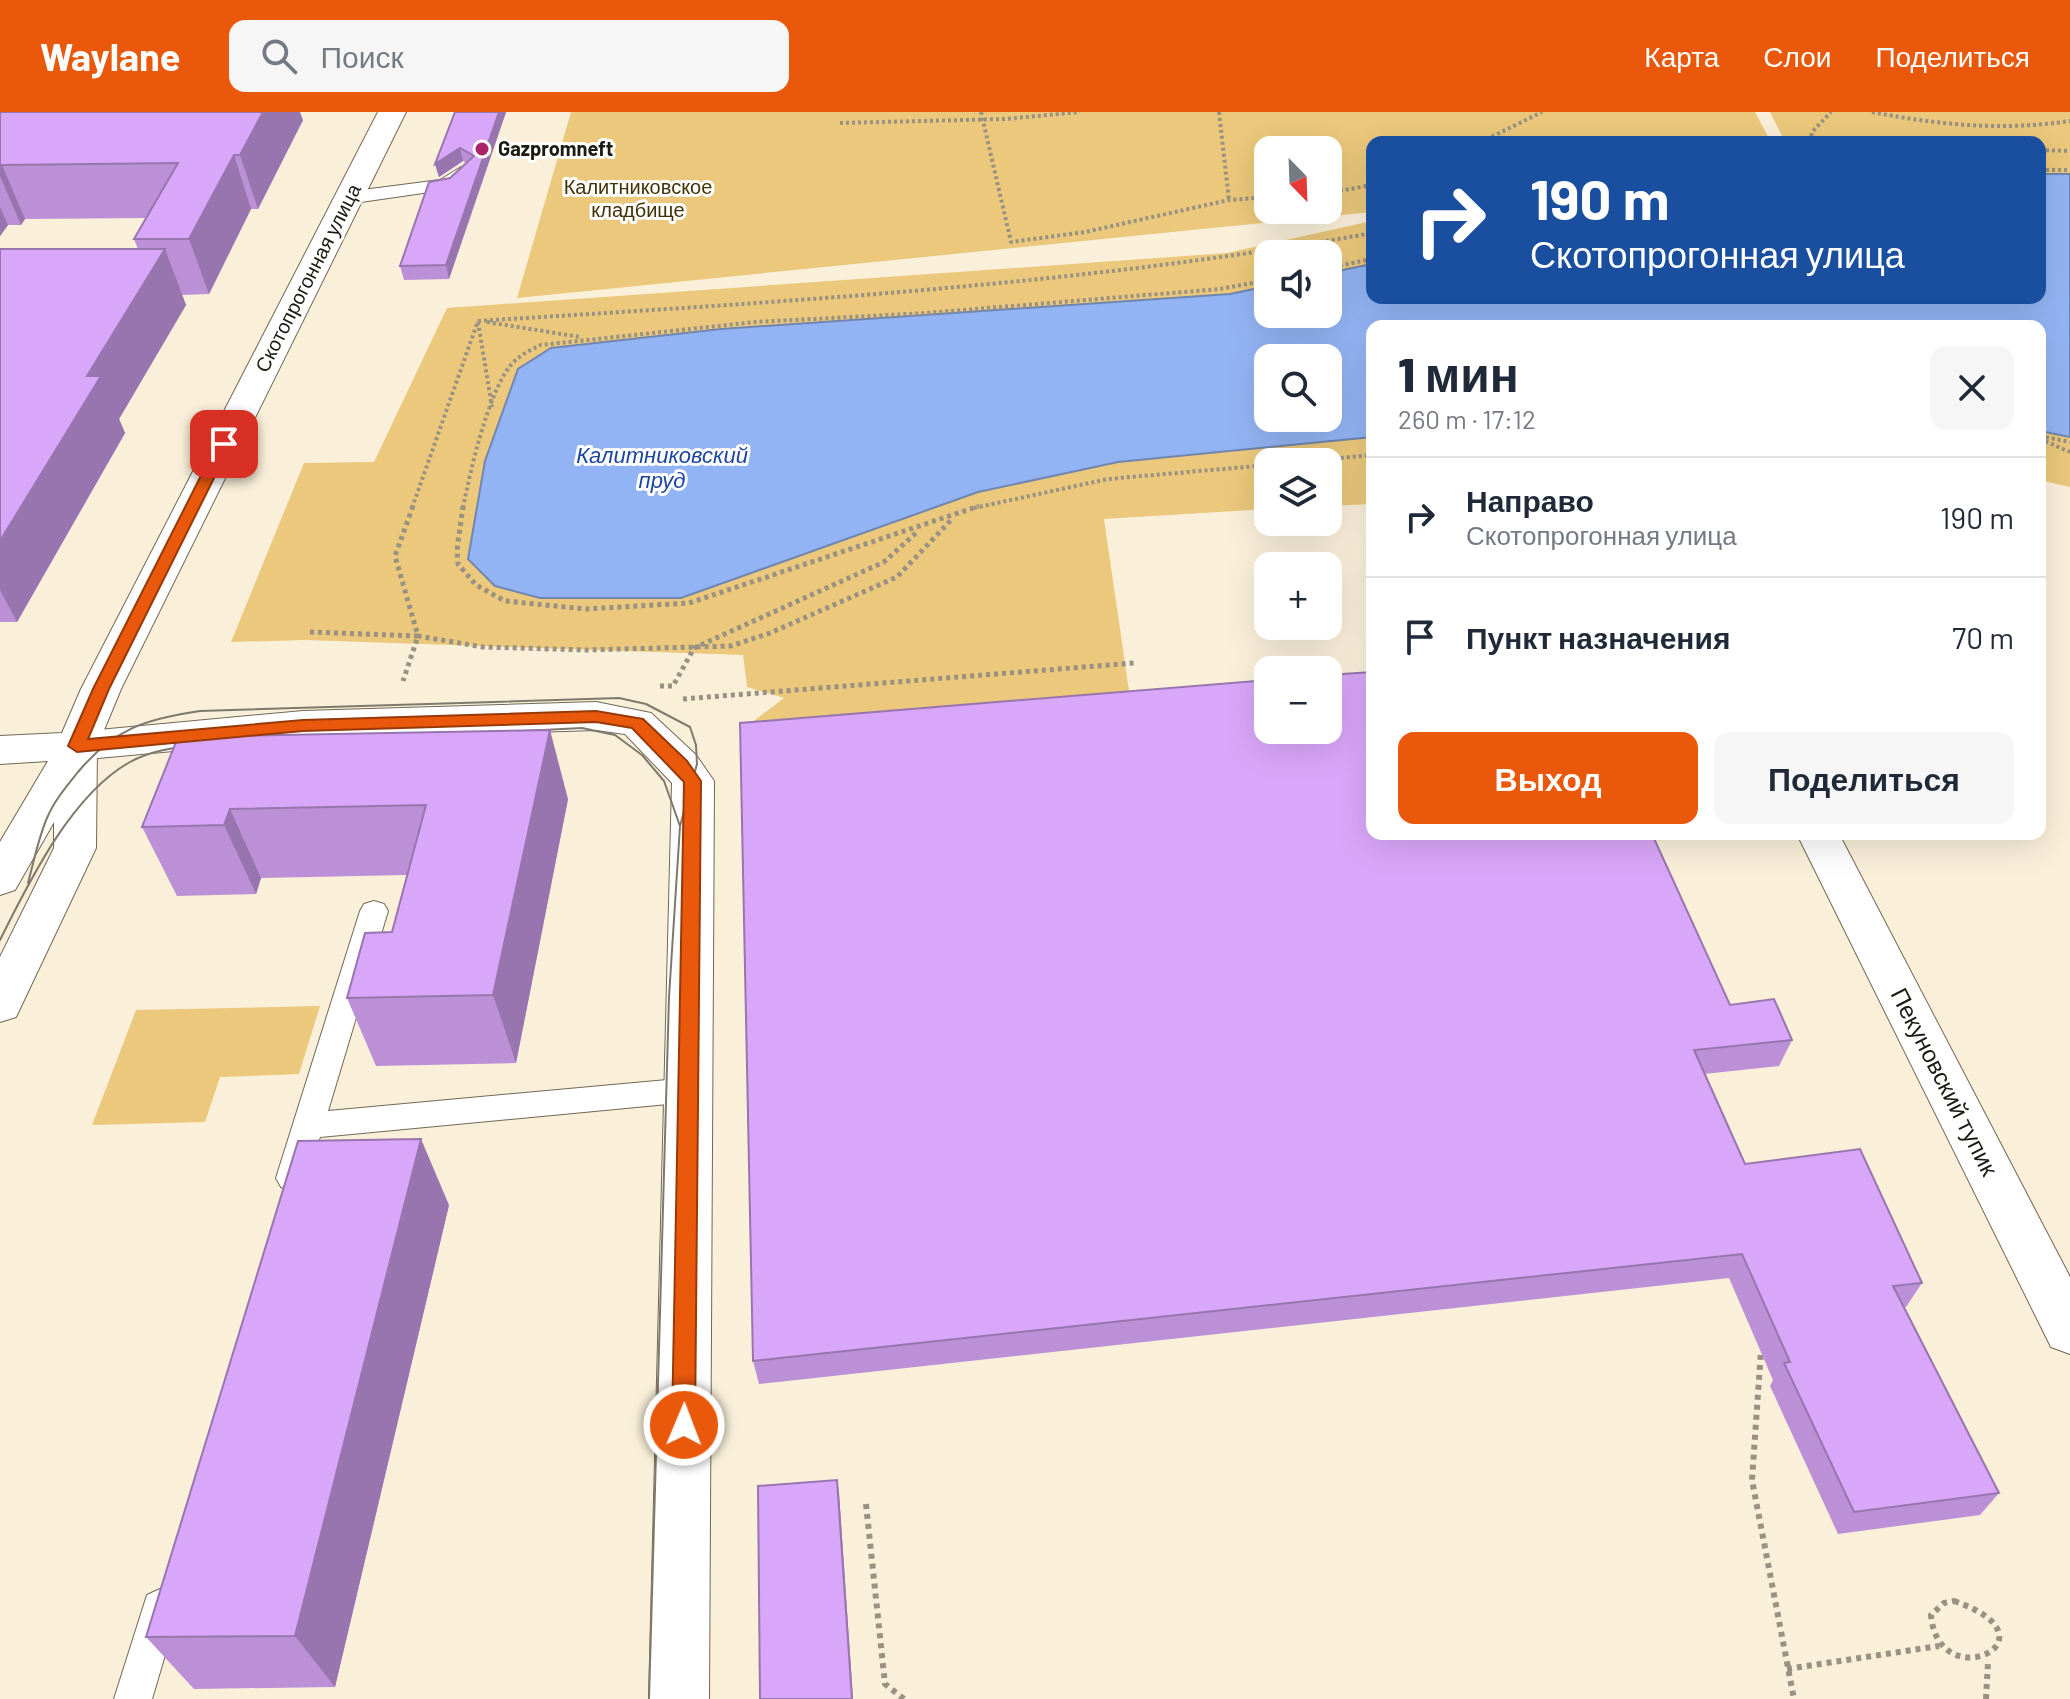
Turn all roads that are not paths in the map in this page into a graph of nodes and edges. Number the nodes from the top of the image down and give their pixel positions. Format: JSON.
{"nodes":[{"id":1,"x":392,"y":112,"type":"edge"},
{"id":2,"x":465,"y":169,"type":"edge"},
{"id":3,"x":347,"y":198,"type":"junction"},
{"id":4,"x":77,"y":746,"type":"junction"},
{"id":5,"x":0,"y":750,"type":"edge"},
{"id":6,"x":1821,"y":840,"type":"edge"},
{"id":7,"x":0,"y":879,"type":"edge"},
{"id":8,"x":374,"y":911,"type":"dead end"},
{"id":9,"x":0,"y":1004,"type":"edge"},
{"id":10,"x":689,"y":1090,"type":"junction"},
{"id":11,"x":307,"y":1126,"type":"junction"},
{"id":12,"x":282,"y":1209,"type":"edge"},
{"id":13,"x":2070,"y":1330,"type":"edge"},
{"id":14,"x":170,"y":1577,"type":"edge"},
{"id":15,"x":133,"y":1699,"type":"edge"},
{"id":16,"x":679,"y":1699,"type":"edge"}],
"edges":[{"from":1,"to":3,"type":"street","name":"Скотопрогонная улица"},
{"from":2,"to":3,"type":"lane"},
{"from":3,"to":4,"type":"street","name":"Скотопрогонная улица"},
{"from":4,"to":5,"type":"street"},
{"from":4,"to":7,"type":"street","name":"Скотопрогонная улица"},
{"from":4,"to":9,"type":"street","name":"Скотопрогонная улица"},
{"from":4,"to":10,"type":"street"},
{"from":6,"to":13,"type":"street","name":"Пекуновский тупик"},
{"from":8,"to":11,"type":"lane"},
{"from":10,"to":11,"type":"lane"},
{"from":10,"to":16,"type":"street"},
{"from":11,"to":12,"type":"lane"},
{"from":14,"to":15,"type":"lane"}]}
